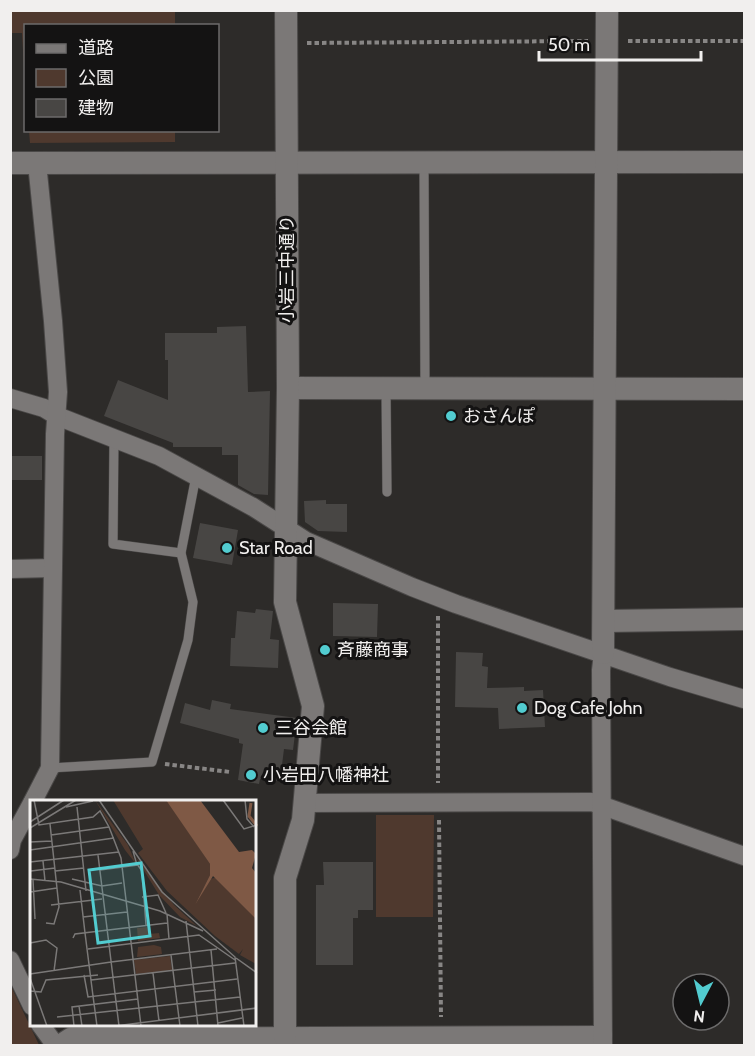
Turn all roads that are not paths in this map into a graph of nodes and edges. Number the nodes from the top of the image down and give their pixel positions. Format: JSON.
{"nodes":[{"id":1,"x":286,"y":10,"type":"edge"},
{"id":2,"x":607,"y":10,"type":"edge"},
{"id":3,"x":606,"y":162,"type":"junction"},
{"id":4,"x":744,"y":162,"type":"edge"},
{"id":5,"x":10,"y":163,"type":"edge"},
{"id":6,"x":37,"y":163,"type":"junction"},
{"id":7,"x":287,"y":163,"type":"junction"},
{"id":8,"x":424,"y":163,"type":"junction"},
{"id":9,"x":288,"y":388,"type":"junction"},
{"id":10,"x":386,"y":388,"type":"junction"},
{"id":11,"x":425,"y":388,"type":"junction"},
{"id":12,"x":605,"y":389,"type":"junction"},
{"id":13,"x":744,"y":389,"type":"edge"},
{"id":14,"x":10,"y":398,"type":"edge"},
{"id":15,"x":57,"y":416,"type":"junction"},
{"id":16,"x":114,"y":437,"type":"junction"},
{"id":17,"x":196,"y":476,"type":"junction"},
{"id":18,"x":387,"y":492,"type":"dead end"},
{"id":19,"x":285,"y":528,"type":"junction"},
{"id":20,"x":181,"y":553,"type":"junction"},
{"id":21,"x":53,"y":568,"type":"junction"},
{"id":22,"x":10,"y":569,"type":"edge"},
{"id":23,"x":744,"y":619,"type":"edge"},
{"id":24,"x":604,"y":621,"type":"junction"},
{"id":25,"x":603,"y":653,"type":"junction"},
{"id":26,"x":744,"y":699,"type":"edge"},
{"id":27,"x":50,"y":768,"type":"junction"},
{"id":28,"x":33,"y":800,"type":"edge"},
{"id":29,"x":304,"y":803,"type":"junction"},
{"id":30,"x":602,"y":804,"type":"junction"},
{"id":31,"x":30,"y":806,"type":"edge"},
{"id":32,"x":10,"y":850,"type":"edge"},
{"id":33,"x":744,"y":856,"type":"edge"},
{"id":34,"x":10,"y":960,"type":"edge"},
{"id":35,"x":30,"y":1002,"type":"edge"},
{"id":36,"x":41,"y":1026,"type":"edge"},
{"id":37,"x":603,"y":1040,"type":"edge"},
{"id":38,"x":173,"y":1041,"type":"edge"},
{"id":39,"x":285,"y":1041,"type":"edge"},
{"id":40,"x":56,"y":1046,"type":"edge"}],
"edges":[{"from":1,"to":7,"type":"street","name":"小岩三中通り"},
{"from":2,"to":3,"type":"street"},
{"from":3,"to":4,"type":"street"},
{"from":3,"to":8,"type":"street"},
{"from":3,"to":12,"type":"street"},
{"from":5,"to":6,"type":"street"},
{"from":6,"to":7,"type":"street"},
{"from":6,"to":15,"type":"street"},
{"from":7,"to":8,"type":"street"},
{"from":7,"to":9,"type":"street","name":"小岩三中通り"},
{"from":8,"to":11,"type":"lane"},
{"from":9,"to":10,"type":"street"},
{"from":9,"to":19,"type":"street","name":"小岩三中通り"},
{"from":10,"to":11,"type":"street"},
{"from":10,"to":18,"type":"lane"},
{"from":11,"to":12,"type":"street"},
{"from":12,"to":13,"type":"street"},
{"from":12,"to":24,"type":"street"},
{"from":14,"to":15,"type":"street"},
{"from":15,"to":16,"type":"street"},
{"from":15,"to":21,"type":"street"},
{"from":16,"to":17,"type":"street"},
{"from":16,"to":20,"type":"lane"},
{"from":17,"to":19,"type":"street"},
{"from":17,"to":20,"type":"lane"},
{"from":19,"to":25,"type":"street"},
{"from":19,"to":29,"type":"street","name":"小岩三中通り"},
{"from":20,"to":27,"type":"lane"},
{"from":21,"to":22,"type":"street"},
{"from":21,"to":27,"type":"street"},
{"from":23,"to":24,"type":"street"},
{"from":24,"to":25,"type":"street"},
{"from":25,"to":26,"type":"street"},
{"from":25,"to":30,"type":"street"},
{"from":27,"to":28,"type":"street"},
{"from":29,"to":30,"type":"street"},
{"from":29,"to":39,"type":"street","name":"小岩三中通り"},
{"from":30,"to":33,"type":"street"},
{"from":30,"to":37,"type":"street"},
{"from":31,"to":32,"type":"street"},
{"from":34,"to":35,"type":"street"},
{"from":36,"to":40,"type":"street"},
{"from":37,"to":39,"type":"street"},
{"from":38,"to":39,"type":"street"},
{"from":38,"to":40,"type":"street"}]}
